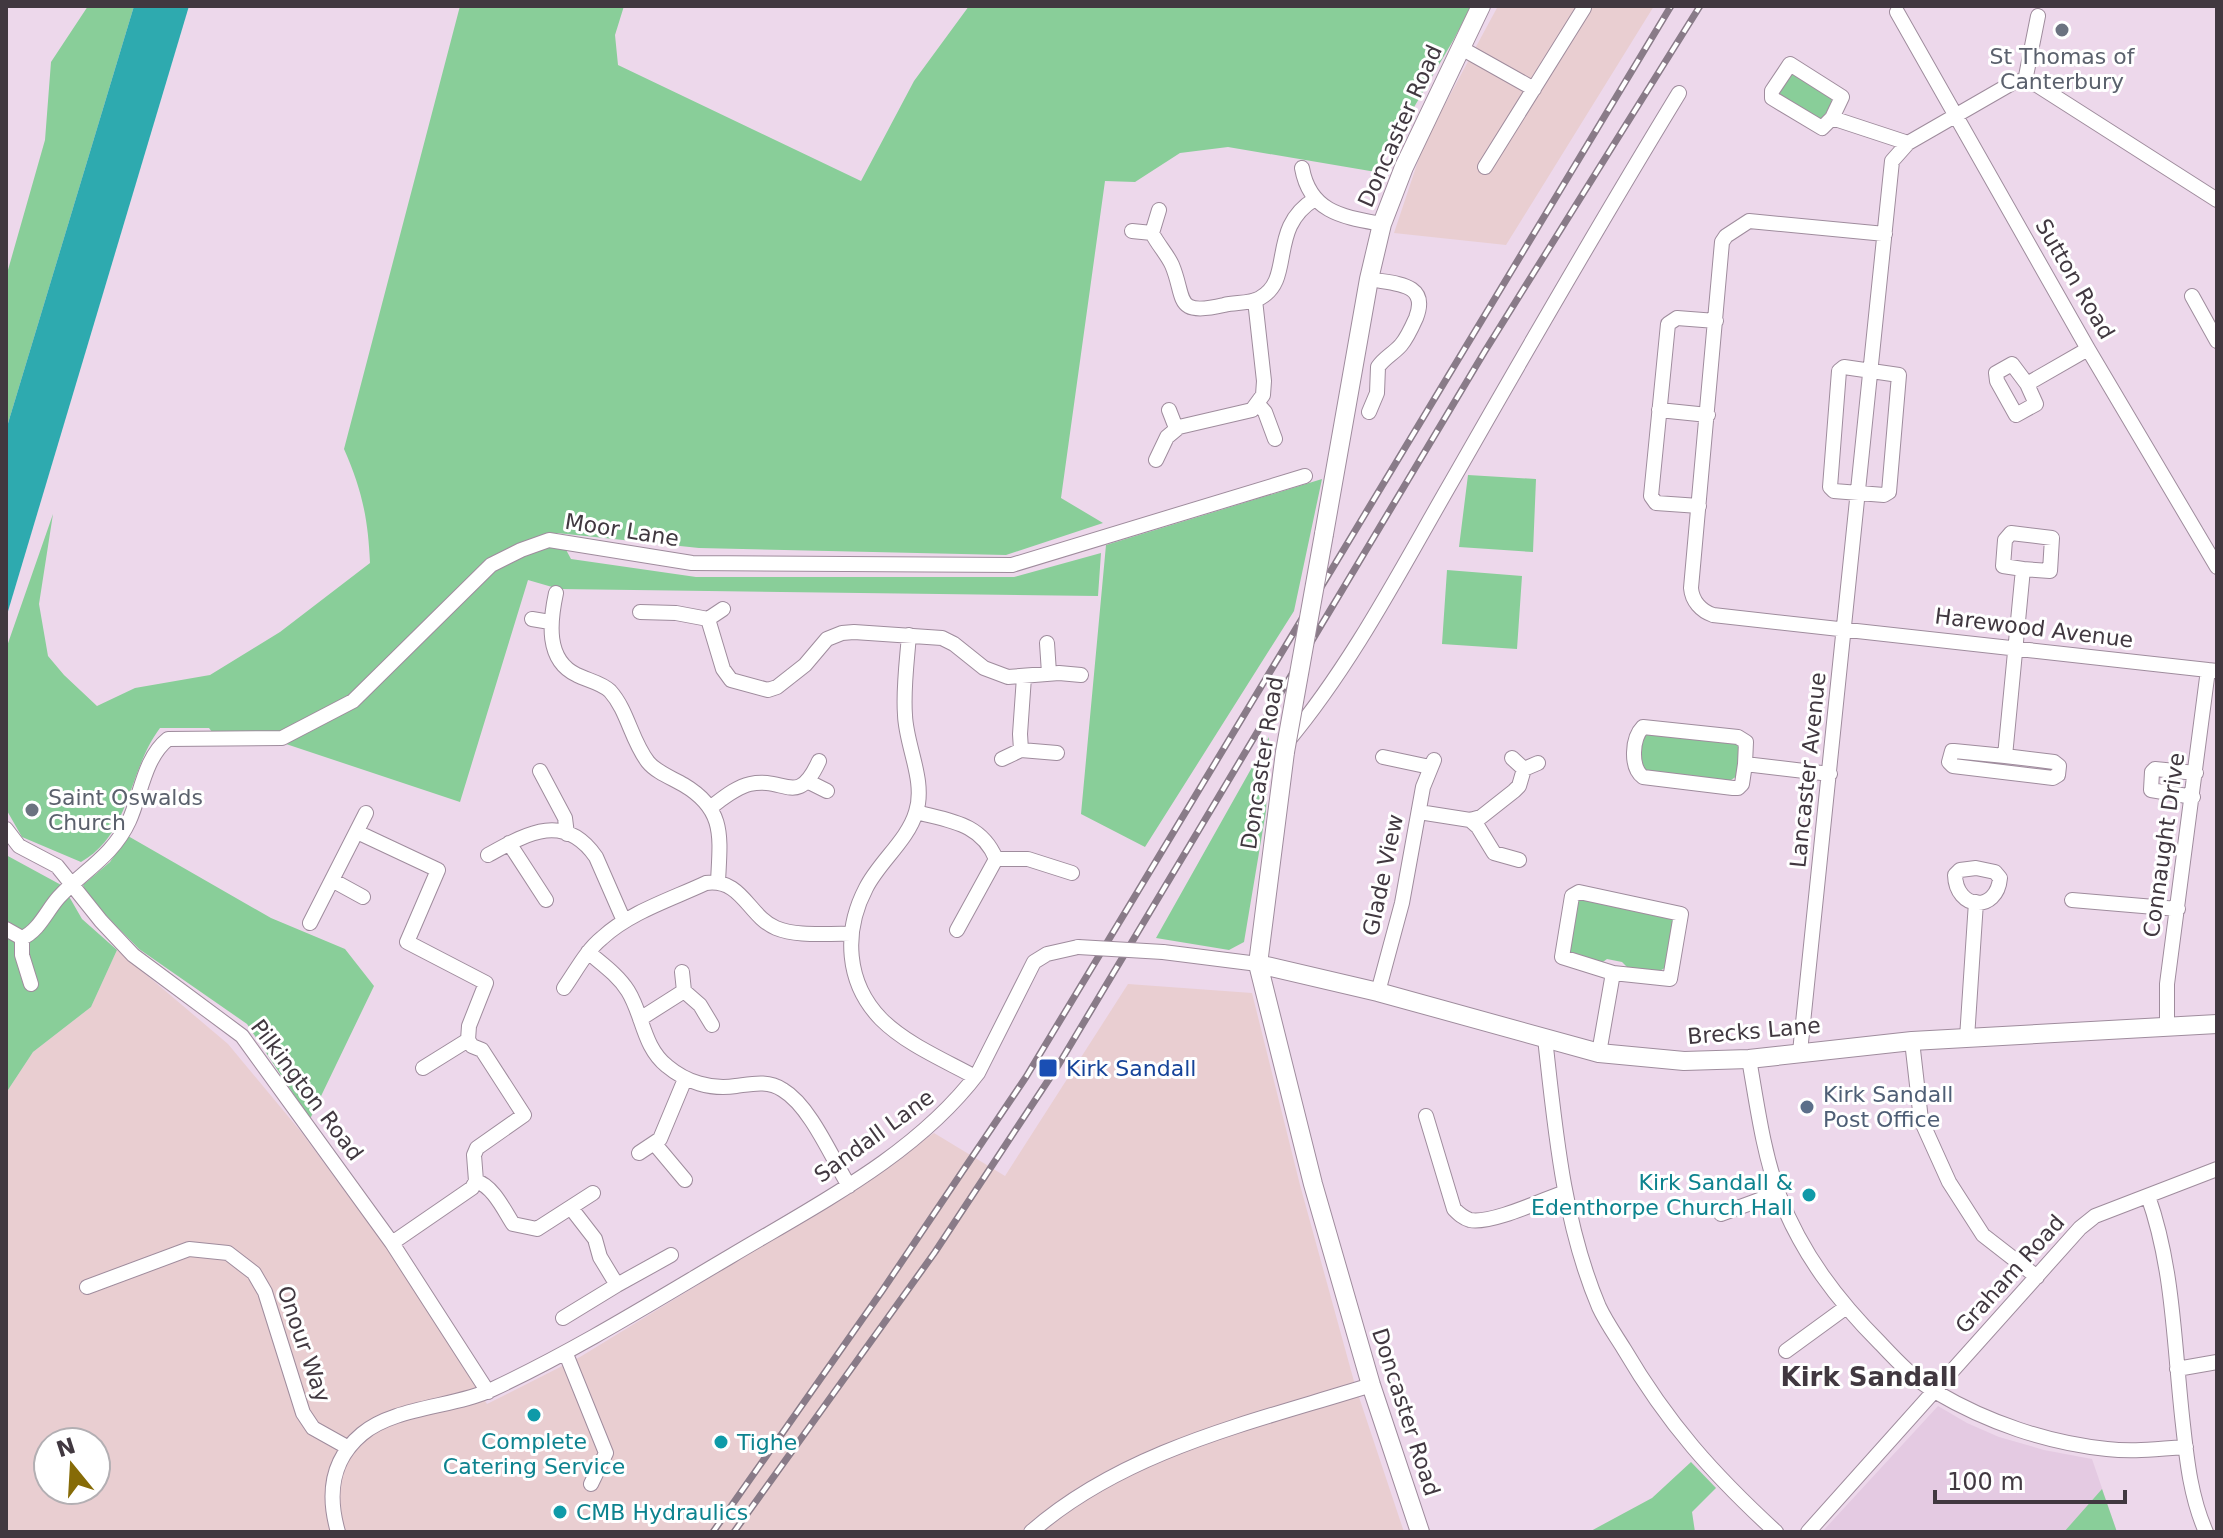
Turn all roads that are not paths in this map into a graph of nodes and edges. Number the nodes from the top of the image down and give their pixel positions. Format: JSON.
{"nodes":[{"id":1,"x":1481,"y":6,"type":"edge"},
{"id":2,"x":1584,"y":8,"type":"edge"},
{"id":3,"x":1897,"y":12,"type":"dead end"},
{"id":4,"x":2038,"y":16,"type":"dead end"},
{"id":5,"x":1461,"y":48,"type":"junction"},
{"id":6,"x":2031,"y":83,"type":"junction"},
{"id":7,"x":1534,"y":89,"type":"junction"},
{"id":8,"x":1679,"y":93,"type":"dead end"},
{"id":9,"x":1956,"y":115,"type":"junction"},
{"id":10,"x":1832,"y":118,"type":"junction"},
{"id":11,"x":1908,"y":143,"type":"junction"},
{"id":12,"x":1485,"y":167,"type":"dead end"},
{"id":13,"x":1302,"y":168,"type":"dead end"},
{"id":14,"x":1315,"y":199,"type":"junction"},
{"id":15,"x":2217,"y":200,"type":"edge"},
{"id":16,"x":1159,"y":210,"type":"dead end"},
{"id":17,"x":1382,"y":224,"type":"junction"},
{"id":18,"x":1132,"y":231,"type":"dead end"},
{"id":19,"x":1152,"y":233,"type":"junction"},
{"id":20,"x":1885,"y":234,"type":"junction"},
{"id":21,"x":1369,"y":279,"type":"junction"},
{"id":22,"x":2192,"y":296,"type":"dead end"},
{"id":23,"x":1255,"y":300,"type":"junction"},
{"id":24,"x":1716,"y":321,"type":"junction"},
{"id":25,"x":2217,"y":341,"type":"edge"},
{"id":26,"x":2088,"y":349,"type":"junction"},
{"id":27,"x":1871,"y":370,"type":"junction"},
{"id":28,"x":2027,"y":384,"type":"dead end"},
{"id":29,"x":1258,"y":404,"type":"junction"},
{"id":30,"x":1169,"y":410,"type":"dead end"},
{"id":31,"x":1659,"y":410,"type":"junction"},
{"id":32,"x":1369,"y":412,"type":"dead end"},
{"id":33,"x":1708,"y":415,"type":"junction"},
{"id":34,"x":1176,"y":428,"type":"junction"},
{"id":35,"x":1275,"y":439,"type":"dead end"},
{"id":36,"x":1156,"y":460,"type":"dead end"},
{"id":37,"x":1305,"y":476,"type":"dead end"},
{"id":38,"x":1858,"y":493,"type":"junction"},
{"id":39,"x":1699,"y":506,"type":"junction"},
{"id":40,"x":2214,"y":557,"type":"edge"},
{"id":41,"x":2023,"y":569,"type":"dead end"},
{"id":42,"x":556,"y":593,"type":"dead end"},
{"id":43,"x":723,"y":609,"type":"dead end"},
{"id":44,"x":640,"y":612,"type":"dead end"},
{"id":45,"x":532,"y":619,"type":"dead end"},
{"id":46,"x":708,"y":619,"type":"junction"},
{"id":47,"x":550,"y":622,"type":"junction"},
{"id":48,"x":1845,"y":629,"type":"junction"},
{"id":49,"x":909,"y":635,"type":"junction"},
{"id":50,"x":1047,"y":643,"type":"dead end"},
{"id":51,"x":2016,"y":647,"type":"junction"},
{"id":52,"x":2212,"y":670,"type":"edge"},
{"id":53,"x":1049,"y":673,"type":"junction"},
{"id":54,"x":1081,"y":675,"type":"dead end"},
{"id":55,"x":1024,"y":677,"type":"junction"},
{"id":56,"x":1286,"y":747,"type":"junction"},
{"id":57,"x":1021,"y":750,"type":"junction"},
{"id":58,"x":1057,"y":753,"type":"dead end"},
{"id":59,"x":2005,"y":756,"type":"junction"},
{"id":60,"x":1383,"y":757,"type":"dead end"},
{"id":61,"x":1512,"y":758,"type":"dead end"},
{"id":62,"x":1002,"y":759,"type":"dead end"},
{"id":63,"x":819,"y":761,"type":"dead end"},
{"id":64,"x":1538,"y":763,"type":"dead end"},
{"id":65,"x":1745,"y":764,"type":"junction"},
{"id":66,"x":1524,"y":769,"type":"junction"},
{"id":67,"x":540,"y":771,"type":"dead end"},
{"id":68,"x":2196,"y":773,"type":"junction"},
{"id":69,"x":1830,"y":774,"type":"junction"},
{"id":70,"x":809,"y":782,"type":"junction"},
{"id":71,"x":827,"y":791,"type":"dead end"},
{"id":72,"x":2193,"y":797,"type":"junction"},
{"id":73,"x":711,"y":807,"type":"junction"},
{"id":74,"x":916,"y":812,"type":"junction"},
{"id":75,"x":1419,"y":812,"type":"junction"},
{"id":76,"x":366,"y":813,"type":"dead end"},
{"id":77,"x":1470,"y":820,"type":"junction"},
{"id":78,"x":6,"y":829,"type":"edge"},
{"id":79,"x":357,"y":832,"type":"junction"},
{"id":80,"x":567,"y":834,"type":"junction"},
{"id":81,"x":509,"y":843,"type":"junction"},
{"id":82,"x":488,"y":855,"type":"dead end"},
{"id":83,"x":996,"y":859,"type":"junction"},
{"id":84,"x":1519,"y":860,"type":"dead end"},
{"id":85,"x":1072,"y":873,"type":"dead end"},
{"id":86,"x":332,"y":880,"type":"junction"},
{"id":87,"x":718,"y":882,"type":"junction"},
{"id":88,"x":72,"y":885,"type":"junction"},
{"id":89,"x":363,"y":897,"type":"dead end"},
{"id":90,"x":546,"y":900,"type":"dead end"},
{"id":91,"x":2072,"y":900,"type":"dead end"},
{"id":92,"x":1976,"y":902,"type":"dead end"},
{"id":93,"x":2178,"y":909,"type":"junction"},
{"id":94,"x":624,"y":921,"type":"junction"},
{"id":95,"x":310,"y":923,"type":"dead end"},
{"id":96,"x":6,"y":929,"type":"edge"},
{"id":97,"x":957,"y":930,"type":"dead end"},
{"id":98,"x":851,"y":934,"type":"junction"},
{"id":99,"x":22,"y":938,"type":"junction"},
{"id":100,"x":588,"y":952,"type":"junction"},
{"id":101,"x":1258,"y":964,"type":"junction"},
{"id":102,"x":682,"y":972,"type":"dead end"},
{"id":103,"x":1613,"y":973,"type":"junction"},
{"id":104,"x":31,"y":984,"type":"dead end"},
{"id":105,"x":564,"y":988,"type":"dead end"},
{"id":106,"x":684,"y":991,"type":"junction"},
{"id":107,"x":1378,"y":992,"type":"junction"},
{"id":108,"x":640,"y":1019,"type":"junction"},
{"id":109,"x":2217,"y":1024,"type":"edge"},
{"id":110,"x":712,"y":1025,"type":"dead end"},
{"id":111,"x":2167,"y":1027,"type":"junction"},
{"id":112,"x":1545,"y":1038,"type":"junction"},
{"id":113,"x":1967,"y":1038,"type":"junction"},
{"id":114,"x":468,"y":1040,"type":"junction"},
{"id":115,"x":1912,"y":1041,"type":"junction"},
{"id":116,"x":1800,"y":1052,"type":"junction"},
{"id":117,"x":1599,"y":1053,"type":"junction"},
{"id":118,"x":1749,"y":1059,"type":"junction"},
{"id":119,"x":423,"y":1068,"type":"dead end"},
{"id":120,"x":975,"y":1077,"type":"junction"},
{"id":121,"x":685,"y":1079,"type":"junction"},
{"id":122,"x":1426,"y":1116,"type":"dead end"},
{"id":123,"x":654,"y":1143,"type":"junction"},
{"id":124,"x":639,"y":1153,"type":"dead end"},
{"id":125,"x":2217,"y":1169,"type":"edge"},
{"id":126,"x":685,"y":1180,"type":"dead end"},
{"id":127,"x":476,"y":1181,"type":"junction"},
{"id":128,"x":849,"y":1186,"type":"junction"},
{"id":129,"x":1565,"y":1192,"type":"junction"},
{"id":130,"x":593,"y":1193,"type":"dead end"},
{"id":131,"x":1778,"y":1193,"type":"junction"},
{"id":132,"x":2148,"y":1196,"type":"junction"},
{"id":133,"x":571,"y":1208,"type":"junction"},
{"id":134,"x":1721,"y":1214,"type":"dead end"},
{"id":135,"x":392,"y":1243,"type":"junction"},
{"id":136,"x":671,"y":1255,"type":"dead end"},
{"id":137,"x":2037,"y":1277,"type":"junction"},
{"id":138,"x":617,"y":1285,"type":"junction"},
{"id":139,"x":87,"y":1287,"type":"dead end"},
{"id":140,"x":1845,"y":1308,"type":"junction"},
{"id":141,"x":563,"y":1318,"type":"dead end"},
{"id":142,"x":1786,"y":1351,"type":"dead end"},
{"id":143,"x":566,"y":1354,"type":"junction"},
{"id":144,"x":2217,"y":1362,"type":"edge"},
{"id":145,"x":2177,"y":1369,"type":"junction"},
{"id":146,"x":1371,"y":1385,"type":"junction"},
{"id":147,"x":1934,"y":1391,"type":"junction"},
{"id":148,"x":488,"y":1392,"type":"junction"},
{"id":149,"x":347,"y":1447,"type":"junction"},
{"id":150,"x":2186,"y":1447,"type":"junction"},
{"id":151,"x":591,"y":1484,"type":"dead end"},
{"id":152,"x":338,"y":1532,"type":"edge"},
{"id":153,"x":1031,"y":1532,"type":"edge"},
{"id":154,"x":1420,"y":1532,"type":"edge"},
{"id":155,"x":1776,"y":1532,"type":"edge"},
{"id":156,"x":1808,"y":1532,"type":"edge"},
{"id":157,"x":2206,"y":1532,"type":"edge"}],
"edges":[{"from":1,"to":5,"type":"street","name":"Doncaster Road"},
{"from":2,"to":7,"type":"street"},
{"from":3,"to":9,"type":"street","name":"Sutton Road"},
{"from":4,"to":6,"type":"street"},
{"from":5,"to":7,"type":"street"},
{"from":5,"to":17,"type":"street","name":"Doncaster Road"},
{"from":6,"to":9,"type":"street"},
{"from":6,"to":15,"type":"street"},
{"from":7,"to":12,"type":"street"},
{"from":8,"to":56,"type":"street"},
{"from":9,"to":11,"type":"street"},
{"from":9,"to":26,"type":"street","name":"Sutton Road"},
{"from":10,"to":10,"type":"street"},
{"from":10,"to":11,"type":"street"},
{"from":11,"to":20,"type":"street","name":"Lancaster Avenue"},
{"from":13,"to":14,"type":"street"},
{"from":14,"to":17,"type":"street"},
{"from":14,"to":23,"type":"street"},
{"from":16,"to":19,"type":"street"},
{"from":17,"to":21,"type":"street","name":"Doncaster Road"},
{"from":18,"to":19,"type":"street"},
{"from":19,"to":23,"type":"street"},
{"from":20,"to":24,"type":"street"},
{"from":20,"to":27,"type":"street","name":"Lancaster Avenue"},
{"from":21,"to":32,"type":"street"},
{"from":21,"to":56,"type":"street","name":"Doncaster Road","bridge":true},
{"from":22,"to":25,"type":"street"},
{"from":23,"to":29,"type":"street"},
{"from":24,"to":31,"type":"street"},
{"from":24,"to":33,"type":"street"},
{"from":26,"to":28,"type":"street"},
{"from":26,"to":40,"type":"street","name":"Sutton Road"},
{"from":27,"to":38,"type":"street","name":"Lancaster Avenue"},
{"from":27,"to":38,"type":"street"},
{"from":27,"to":38,"type":"street"},
{"from":29,"to":34,"type":"street"},
{"from":29,"to":35,"type":"street"},
{"from":30,"to":34,"type":"street"},
{"from":31,"to":33,"type":"street"},
{"from":31,"to":39,"type":"street"},
{"from":33,"to":39,"type":"street"},
{"from":34,"to":36,"type":"street"},
{"from":37,"to":88,"type":"street","name":"Moor Lane"},
{"from":38,"to":48,"type":"street","name":"Lancaster Avenue"},
{"from":39,"to":48,"type":"street","name":"Harewood Avenue"},
{"from":41,"to":51,"type":"street"},
{"from":42,"to":47,"type":"street"},
{"from":43,"to":46,"type":"street"},
{"from":44,"to":46,"type":"street"},
{"from":45,"to":47,"type":"street"},
{"from":46,"to":49,"type":"street"},
{"from":47,"to":73,"type":"street"},
{"from":48,"to":51,"type":"street","name":"Harewood Avenue"},
{"from":48,"to":69,"type":"street","name":"Lancaster Avenue"},
{"from":49,"to":55,"type":"street"},
{"from":49,"to":74,"type":"street"},
{"from":50,"to":53,"type":"street"},
{"from":51,"to":52,"type":"street","name":"Harewood Avenue"},
{"from":51,"to":59,"type":"street"},
{"from":52,"to":68,"type":"street","name":"Connaught Drive"},
{"from":53,"to":54,"type":"street"},
{"from":53,"to":55,"type":"street"},
{"from":55,"to":57,"type":"street"},
{"from":56,"to":101,"type":"street","name":"Doncaster Road"},
{"from":57,"to":58,"type":"street"},
{"from":57,"to":62,"type":"street"},
{"from":59,"to":59,"type":"street"},
{"from":60,"to":75,"type":"street","name":"Glade View"},
{"from":61,"to":66,"type":"street"},
{"from":63,"to":70,"type":"street"},
{"from":64,"to":66,"type":"street"},
{"from":65,"to":65,"type":"street"},
{"from":65,"to":69,"type":"street"},
{"from":66,"to":77,"type":"street"},
{"from":67,"to":80,"type":"street"},
{"from":68,"to":72,"type":"street","name":"Connaught Drive"},
{"from":68,"to":72,"type":"street"},
{"from":69,"to":116,"type":"street","name":"Lancaster Avenue"},
{"from":70,"to":71,"type":"street"},
{"from":70,"to":73,"type":"street"},
{"from":72,"to":93,"type":"street","name":"Connaught Drive"},
{"from":73,"to":87,"type":"street"},
{"from":74,"to":83,"type":"street"},
{"from":74,"to":98,"type":"street"},
{"from":75,"to":77,"type":"street"},
{"from":75,"to":107,"type":"street","name":"Glade View"},
{"from":76,"to":79,"type":"street"},
{"from":77,"to":84,"type":"street"},
{"from":78,"to":88,"type":"street","name":"Pilkington Road"},
{"from":79,"to":86,"type":"street"},
{"from":79,"to":114,"type":"street"},
{"from":80,"to":81,"type":"street"},
{"from":80,"to":94,"type":"street"},
{"from":81,"to":82,"type":"street"},
{"from":81,"to":90,"type":"street"},
{"from":83,"to":85,"type":"street"},
{"from":83,"to":97,"type":"street"},
{"from":86,"to":89,"type":"street"},
{"from":86,"to":95,"type":"street"},
{"from":87,"to":94,"type":"street"},
{"from":87,"to":98,"type":"street"},
{"from":88,"to":99,"type":"street"},
{"from":88,"to":135,"type":"street","name":"Pilkington Road"},
{"from":91,"to":93,"type":"street"},
{"from":92,"to":113,"type":"street"},
{"from":93,"to":111,"type":"street","name":"Connaught Drive"},
{"from":94,"to":100,"type":"street"},
{"from":96,"to":99,"type":"street"},
{"from":98,"to":120,"type":"street"},
{"from":99,"to":104,"type":"street"},
{"from":100,"to":105,"type":"street"},
{"from":100,"to":108,"type":"street"},
{"from":101,"to":107,"type":"street","name":"Brecks Lane"},
{"from":101,"to":120,"type":"street","name":"Sandall Lane","bridge":true},
{"from":101,"to":146,"type":"street","name":"Doncaster Road"},
{"from":102,"to":106,"type":"street"},
{"from":103,"to":103,"type":"street"},
{"from":103,"to":117,"type":"street"},
{"from":106,"to":108,"type":"street"},
{"from":106,"to":110,"type":"street"},
{"from":107,"to":112,"type":"street","name":"Brecks Lane"},
{"from":108,"to":121,"type":"street"},
{"from":109,"to":111,"type":"street","name":"Brecks Lane"},
{"from":111,"to":113,"type":"street","name":"Brecks Lane"},
{"from":112,"to":117,"type":"street","name":"Brecks Lane"},
{"from":112,"to":129,"type":"street"},
{"from":113,"to":115,"type":"street","name":"Brecks Lane"},
{"from":114,"to":119,"type":"street"},
{"from":114,"to":127,"type":"street"},
{"from":115,"to":116,"type":"street","name":"Brecks Lane"},
{"from":115,"to":137,"type":"street"},
{"from":116,"to":118,"type":"street","name":"Brecks Lane"},
{"from":117,"to":118,"type":"street","name":"Brecks Lane"},
{"from":118,"to":131,"type":"street"},
{"from":120,"to":128,"type":"street","name":"Sandall Lane"},
{"from":121,"to":123,"type":"street"},
{"from":121,"to":128,"type":"street"},
{"from":122,"to":129,"type":"street"},
{"from":123,"to":124,"type":"street"},
{"from":123,"to":126,"type":"street"},
{"from":125,"to":132,"type":"street","name":"Graham Road"},
{"from":127,"to":133,"type":"street"},
{"from":127,"to":135,"type":"street"},
{"from":128,"to":143,"type":"street","name":"Sandall Lane"},
{"from":129,"to":155,"type":"street"},
{"from":130,"to":133,"type":"street"},
{"from":131,"to":134,"type":"street"},
{"from":131,"to":140,"type":"street"},
{"from":132,"to":137,"type":"street","name":"Graham Road"},
{"from":132,"to":145,"type":"street"},
{"from":133,"to":138,"type":"street"},
{"from":135,"to":148,"type":"street","name":"Pilkington Road"},
{"from":136,"to":138,"type":"street"},
{"from":137,"to":147,"type":"street","name":"Graham Road"},
{"from":138,"to":141,"type":"street"},
{"from":139,"to":149,"type":"street","name":"Onour Way"},
{"from":140,"to":142,"type":"street"},
{"from":140,"to":147,"type":"street"},
{"from":143,"to":148,"type":"street","name":"Sandall Lane"},
{"from":143,"to":151,"type":"street"},
{"from":144,"to":145,"type":"street"},
{"from":145,"to":150,"type":"street"},
{"from":146,"to":153,"type":"street"},
{"from":146,"to":154,"type":"street","name":"Doncaster Road"},
{"from":147,"to":150,"type":"street"},
{"from":147,"to":156,"type":"street","name":"Graham Road"},
{"from":148,"to":149,"type":"street","name":"Sandall Lane"},
{"from":149,"to":152,"type":"street"},
{"from":150,"to":157,"type":"street"}]}
